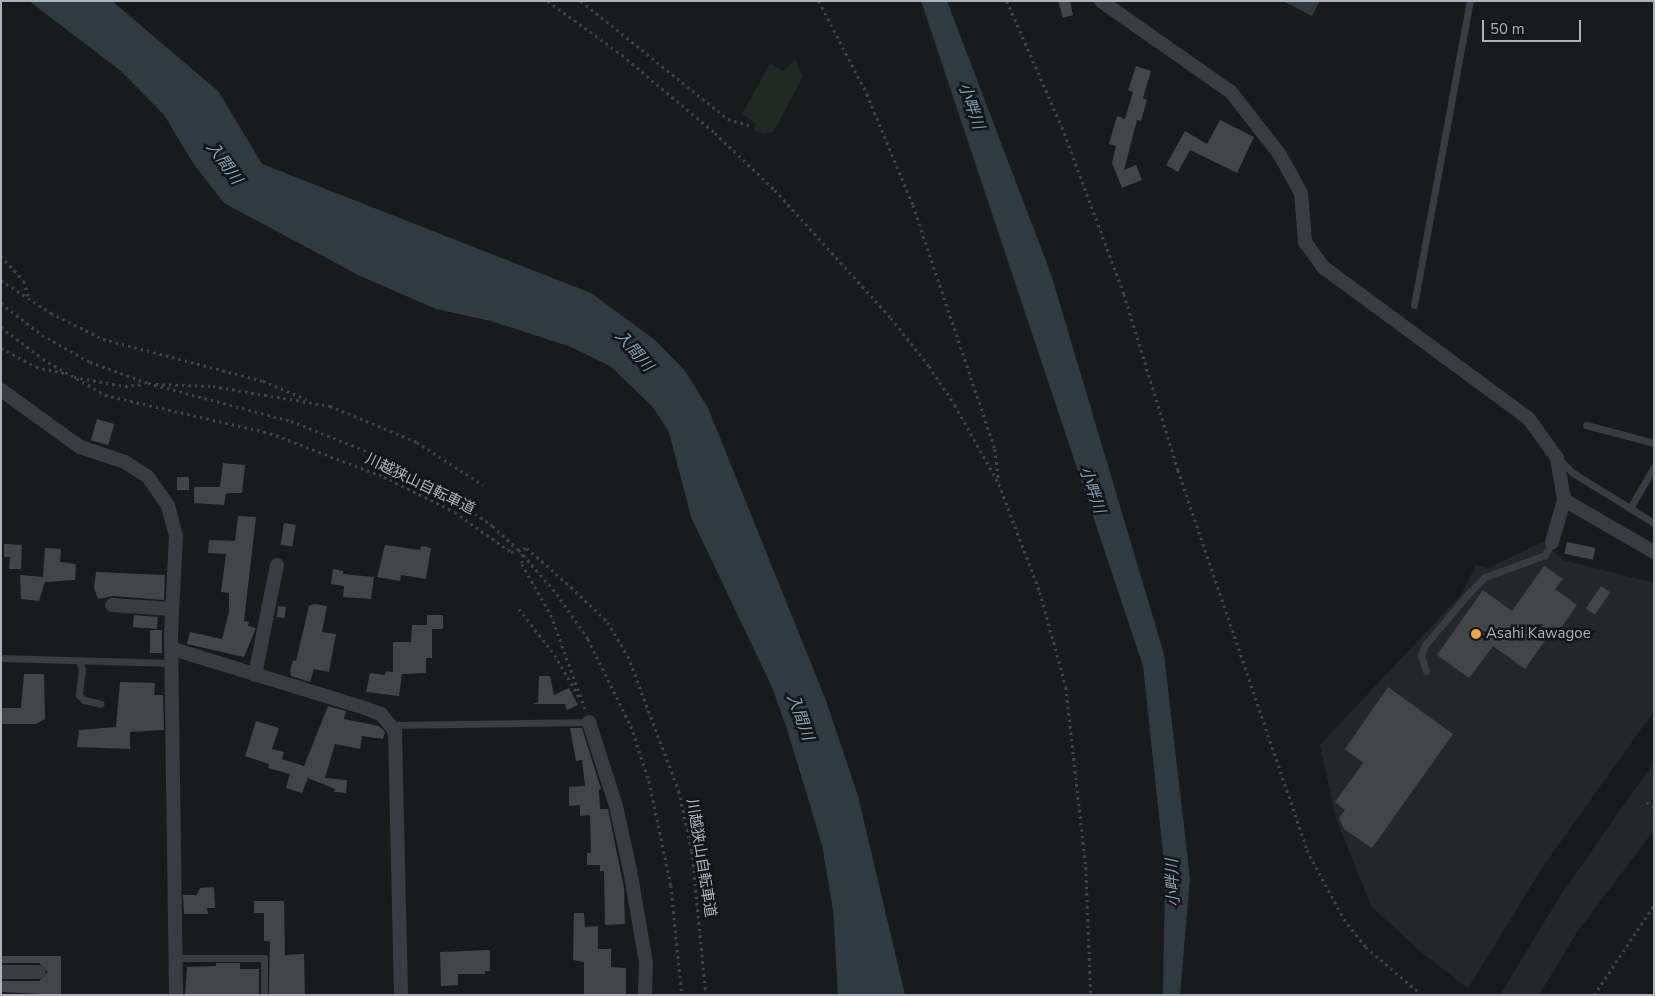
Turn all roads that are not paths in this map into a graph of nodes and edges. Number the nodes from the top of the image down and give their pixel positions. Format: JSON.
{"nodes":[{"id":1,"x":1101,"y":1,"type":"edge"},
{"id":2,"x":1470,"y":1,"type":"edge"},
{"id":3,"x":1414,"y":305,"type":"dead end"},
{"id":4,"x":1,"y":390,"type":"edge"},
{"id":5,"x":1586,"y":425,"type":"dead end"},
{"id":6,"x":1654,"y":443,"type":"edge"},
{"id":7,"x":1557,"y":458,"type":"junction"},
{"id":8,"x":1654,"y":467,"type":"edge"},
{"id":9,"x":1564,"y":500,"type":"junction"},
{"id":10,"x":1630,"y":508,"type":"junction"},
{"id":11,"x":1654,"y":523,"type":"edge"},
{"id":12,"x":1552,"y":542,"type":"joint"},
{"id":13,"x":1654,"y":552,"type":"edge"},
{"id":14,"x":277,"y":565,"type":"dead end"},
{"id":15,"x":112,"y":605,"type":"dead end"},
{"id":16,"x":172,"y":609,"type":"junction"},
{"id":17,"x":173,"y":656,"type":"junction"},
{"id":18,"x":1,"y":658,"type":"edge"},
{"id":19,"x":79,"y":660,"type":"junction"},
{"id":20,"x":1426,"y":671,"type":"dead end"},
{"id":21,"x":255,"y":675,"type":"junction"},
{"id":22,"x":100,"y":704,"type":"dead end"},
{"id":23,"x":590,"y":722,"type":"joint"},
{"id":24,"x":391,"y":725,"type":"junction"},
{"id":25,"x":176,"y":958,"type":"junction"},
{"id":26,"x":1,"y":972,"type":"edge"},
{"id":27,"x":39,"y":972,"type":"dead end"},
{"id":28,"x":176,"y":995,"type":"edge"},
{"id":29,"x":264,"y":995,"type":"edge"},
{"id":30,"x":400,"y":995,"type":"edge"},
{"id":31,"x":645,"y":995,"type":"edge"}],
"edges":[{"from":1,"to":7,"type":"street"},
{"from":2,"to":3,"type":"lane"},
{"from":4,"to":16,"type":"street"},
{"from":5,"to":6,"type":"lane"},
{"from":7,"to":9,"type":"street"},
{"from":7,"to":10,"type":"lane"},
{"from":8,"to":10,"type":"lane"},
{"from":9,"to":12,"type":"street"},
{"from":9,"to":13,"type":"street"},
{"from":10,"to":11,"type":"lane"},
{"from":12,"to":20,"type":"lane"},
{"from":14,"to":21,"type":"street"},
{"from":15,"to":16,"type":"street"},
{"from":16,"to":17,"type":"street"},
{"from":17,"to":19,"type":"lane"},
{"from":17,"to":21,"type":"street"},
{"from":17,"to":25,"type":"street"},
{"from":18,"to":19,"type":"lane"},
{"from":19,"to":22,"type":"lane"},
{"from":21,"to":24,"type":"street"},
{"from":23,"to":24,"type":"lane"},
{"from":23,"to":31,"type":"street"},
{"from":24,"to":30,"type":"street"},
{"from":25,"to":28,"type":"street"},
{"from":25,"to":29,"type":"lane"},
{"from":26,"to":27,"type":"street"}]}
